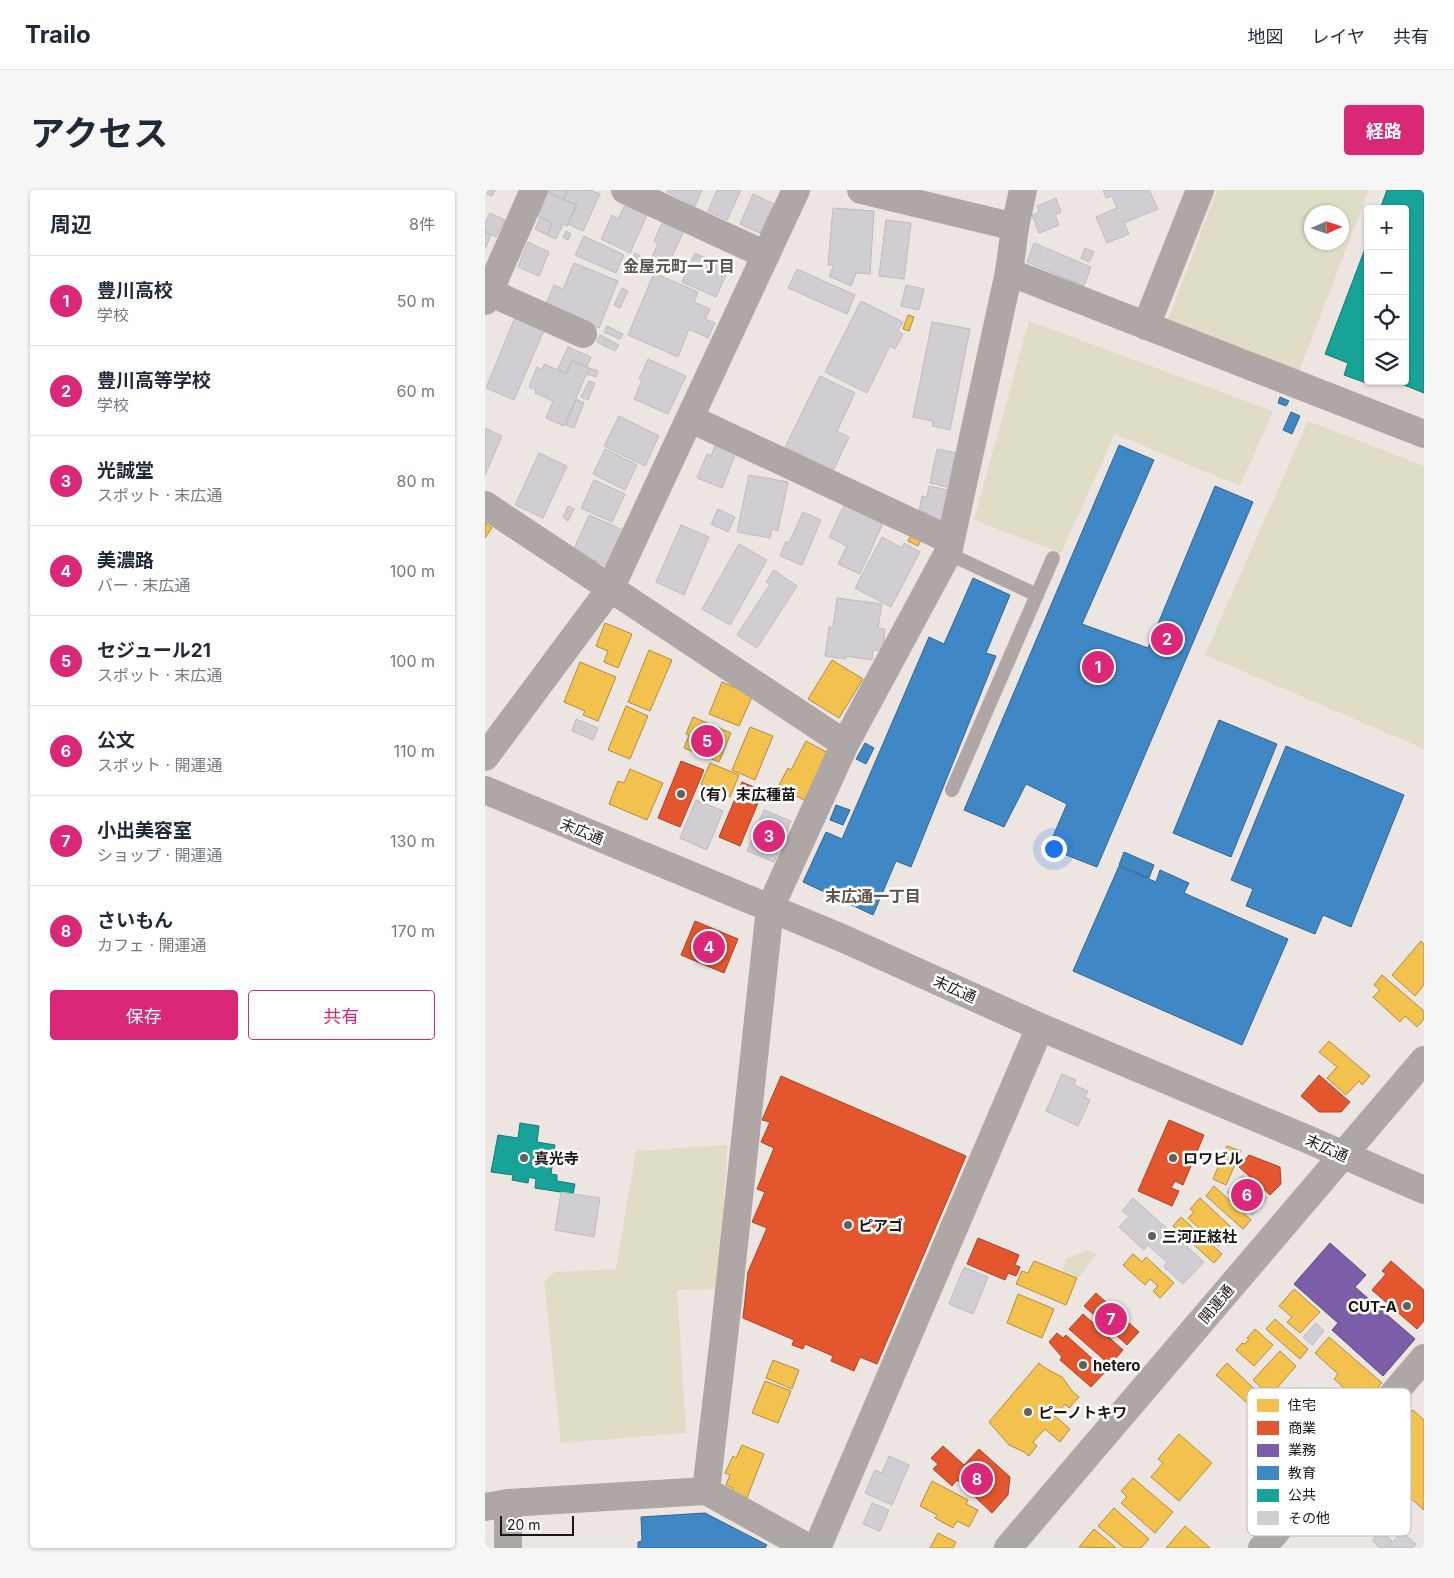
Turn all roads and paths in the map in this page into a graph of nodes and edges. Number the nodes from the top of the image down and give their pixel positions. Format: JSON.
{"nodes":[{"id":1,"x":534,"y":190,"type":"edge"},
{"id":2,"x":625,"y":190,"type":"edge"},
{"id":3,"x":796,"y":190,"type":"edge"},
{"id":4,"x":861,"y":190,"type":"edge"},
{"id":5,"x":1023,"y":190,"type":"edge"},
{"id":6,"x":1201,"y":190,"type":"edge"},
{"id":7,"x":1015,"y":226,"type":"junction"},
{"id":8,"x":766,"y":255,"type":"junction"},
{"id":9,"x":1009,"y":272,"type":"junction"},
{"id":10,"x":487,"y":296,"type":"edge"},
{"id":11,"x":1146,"y":326,"type":"junction"},
{"id":12,"x":583,"y":334,"type":"dead end"},
{"id":13,"x":691,"y":419,"type":"junction"},
{"id":14,"x":1424,"y":434,"type":"edge"},
{"id":15,"x":485,"y":505,"type":"edge"},
{"id":16,"x":949,"y":547,"type":"junction"},
{"id":17,"x":1053,"y":558,"type":"dead end"},
{"id":18,"x":611,"y":589,"type":"junction"},
{"id":19,"x":1037,"y":595,"type":"junction"},
{"id":20,"x":845,"y":744,"type":"junction"},
{"id":21,"x":485,"y":757,"type":"edge"},
{"id":22,"x":485,"y":790,"type":"edge"},
{"id":23,"x":952,"y":790,"type":"dead end"},
{"id":24,"x":770,"y":908,"type":"junction"},
{"id":25,"x":1039,"y":1027,"type":"junction"},
{"id":26,"x":1424,"y":1060,"type":"edge"},
{"id":27,"x":1344,"y":1155,"type":"junction"},
{"id":28,"x":1424,"y":1190,"type":"edge"},
{"id":29,"x":1424,"y":1358,"type":"edge"},
{"id":30,"x":1398,"y":1388,"type":"edge"},
{"id":31,"x":706,"y":1491,"type":"junction"},
{"id":32,"x":496,"y":1505,"type":"edge"},
{"id":33,"x":1272,"y":1536,"type":"edge"},
{"id":34,"x":804,"y":1546,"type":"edge"},
{"id":35,"x":508,"y":1548,"type":"edge"},
{"id":36,"x":1009,"y":1548,"type":"edge"},
{"id":37,"x":1262,"y":1548,"type":"edge"}],
"edges":[{"from":1,"to":10,"type":"street"},
{"from":2,"to":8,"type":"street"},
{"from":3,"to":8,"type":"street"},
{"from":4,"to":7,"type":"street"},
{"from":5,"to":7,"type":"street"},
{"from":6,"to":11,"type":"street"},
{"from":7,"to":9,"type":"street"},
{"from":8,"to":13,"type":"street"},
{"from":9,"to":11,"type":"street"},
{"from":9,"to":16,"type":"street"},
{"from":10,"to":12,"type":"street"},
{"from":11,"to":14,"type":"street"},
{"from":13,"to":16,"type":"street"},
{"from":13,"to":18,"type":"street"},
{"from":15,"to":18,"type":"street"},
{"from":16,"to":19,"type":"lane"},
{"from":16,"to":20,"type":"street"},
{"from":17,"to":19,"type":"lane"},
{"from":18,"to":20,"type":"street"},
{"from":18,"to":21,"type":"street"},
{"from":19,"to":23,"type":"lane"},
{"from":20,"to":24,"type":"street"},
{"from":22,"to":24,"type":"street","name":"末広通"},
{"from":24,"to":25,"type":"street","name":"末広通"},
{"from":24,"to":31,"type":"street"},
{"from":25,"to":27,"type":"street","name":"末広通"},
{"from":25,"to":34,"type":"street"},
{"from":26,"to":27,"type":"street","name":"開運通"},
{"from":27,"to":28,"type":"street","name":"末広通"},
{"from":27,"to":36,"type":"street","name":"開運通"},
{"from":29,"to":30,"type":"street"},
{"from":31,"to":32,"type":"street"},
{"from":31,"to":34,"type":"street"},
{"from":32,"to":35,"type":"street"},
{"from":33,"to":37,"type":"street"}]}
